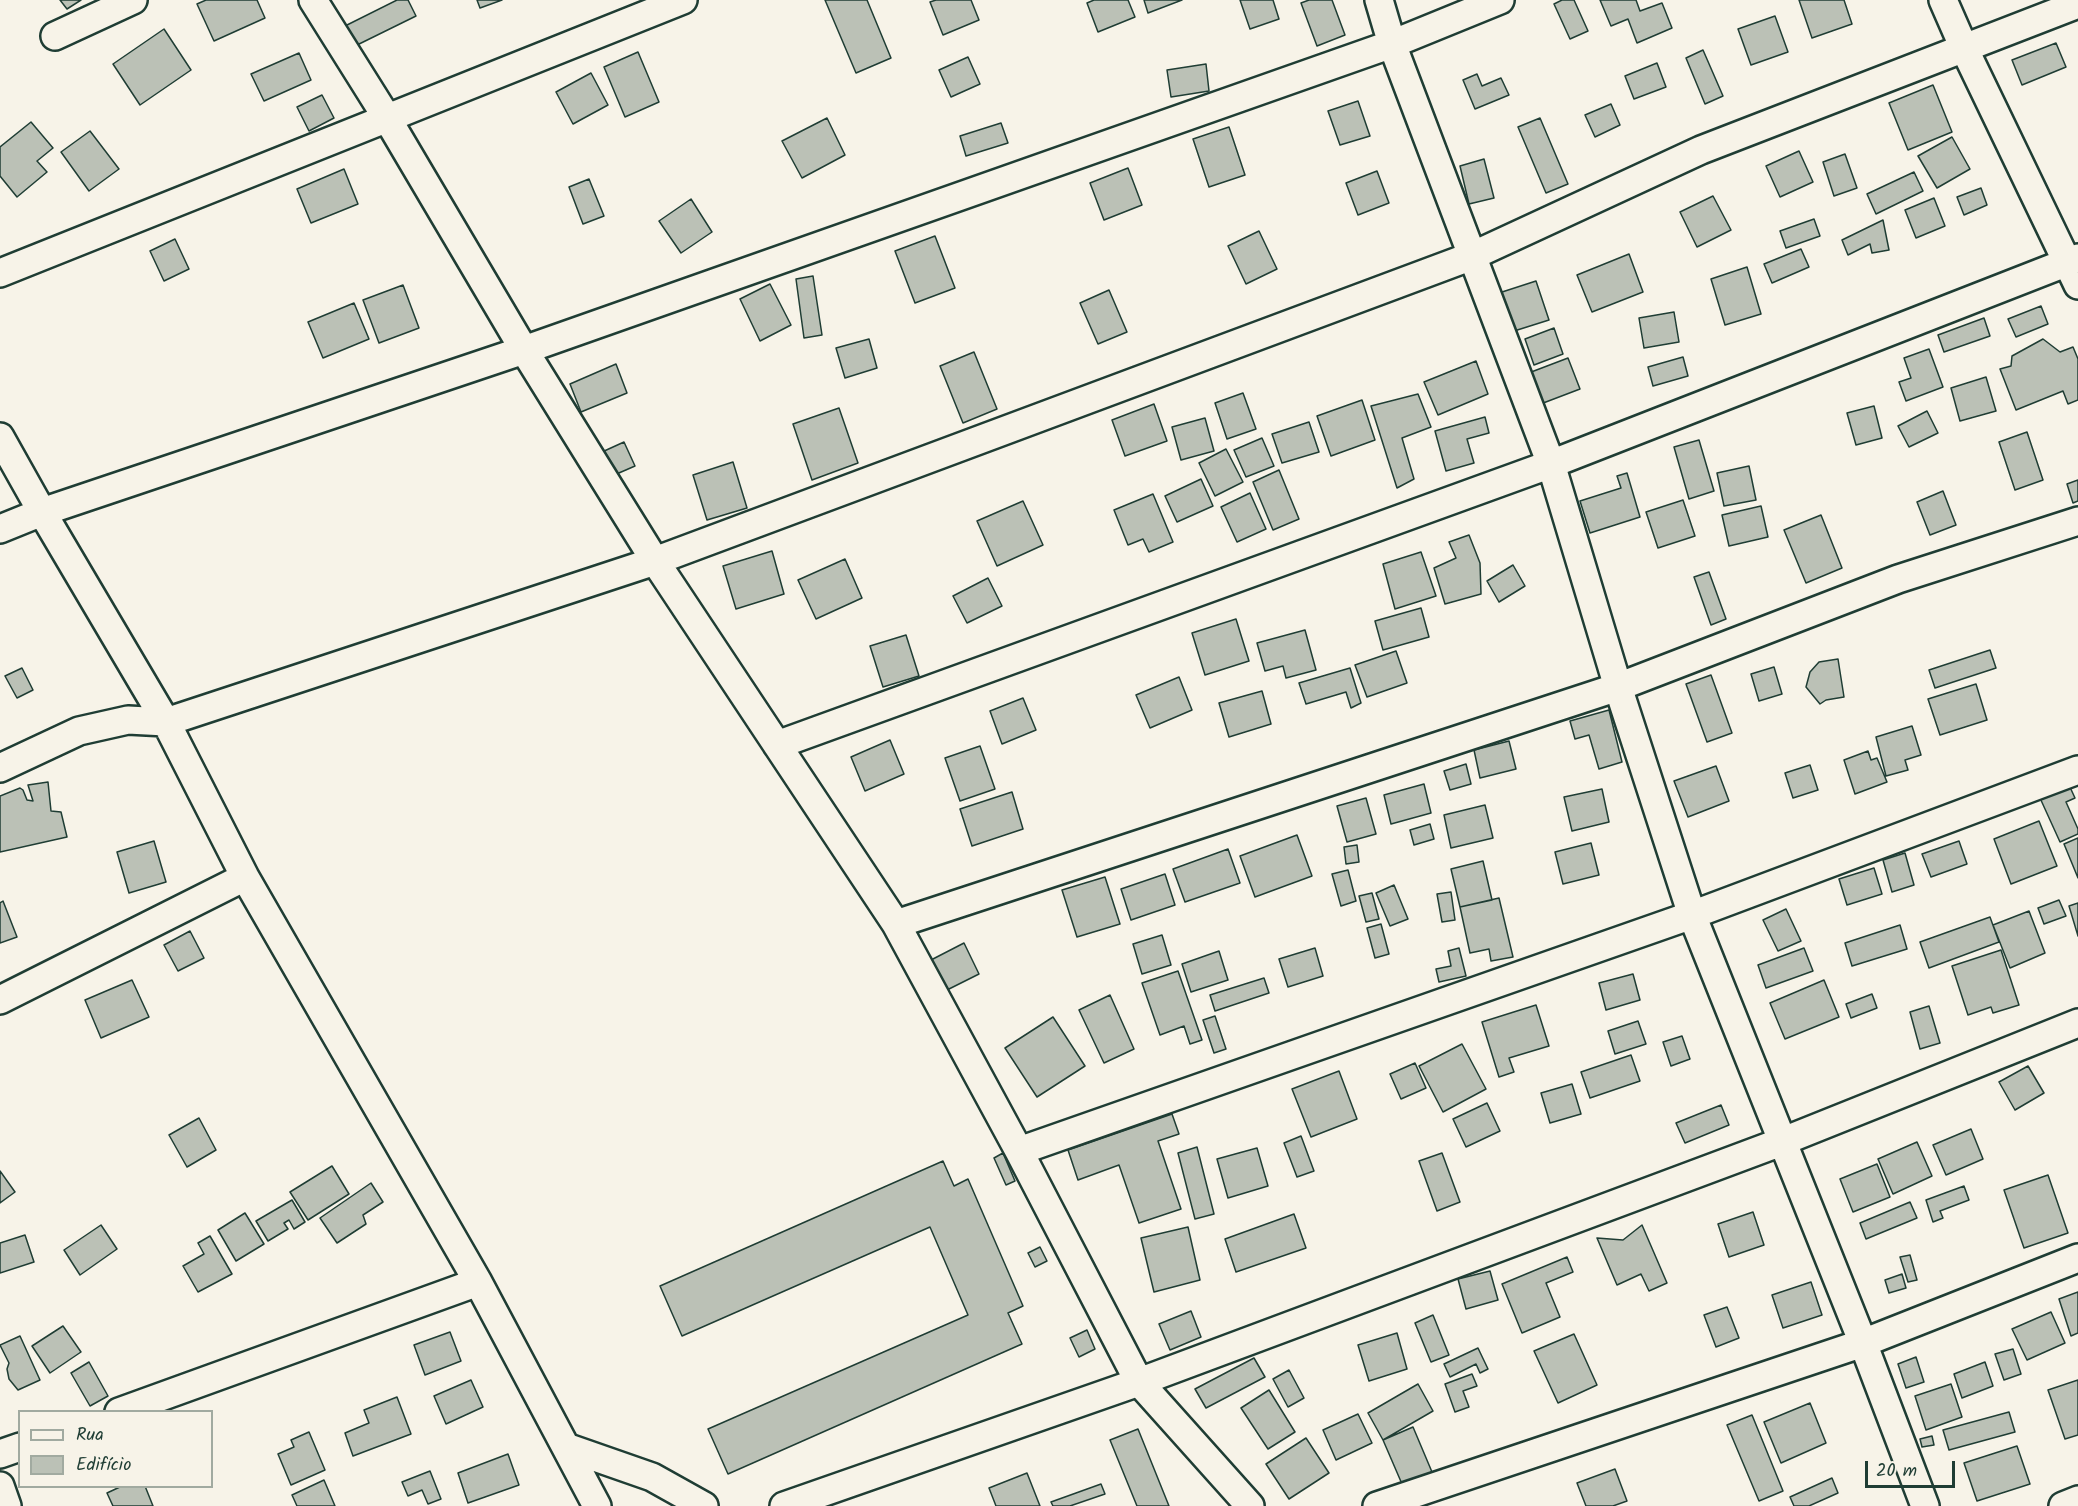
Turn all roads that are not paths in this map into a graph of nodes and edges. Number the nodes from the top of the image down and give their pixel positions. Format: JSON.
{"nodes":[{"id":1,"x":133,"y":0,"type":"edge"},
{"id":2,"x":313,"y":0,"type":"edge"},
{"id":3,"x":683,"y":0,"type":"edge"},
{"id":4,"x":1379,"y":0,"type":"edge"},
{"id":5,"x":1500,"y":0,"type":"edge"},
{"id":6,"x":1943,"y":0,"type":"edge"},
{"id":7,"x":2078,"y":4,"type":"edge"},
{"id":8,"x":55,"y":36,"type":"dead end"},
{"id":9,"x":1392,"y":44,"type":"junction"},
{"id":10,"x":1964,"y":48,"type":"junction"},
{"id":11,"x":387,"y":118,"type":"junction"},
{"id":12,"x":1472,"y":256,"type":"junction"},
{"id":13,"x":2074,"y":268,"type":"edge"},
{"id":14,"x":0,"y":273,"type":"edge"},
{"id":15,"x":524,"y":350,"type":"junction"},
{"id":16,"x":0,"y":437,"type":"edge"},
{"id":17,"x":1551,"y":464,"type":"junction"},
{"id":18,"x":42,"y":512,"type":"junction"},
{"id":19,"x":2078,"y":521,"type":"edge"},
{"id":20,"x":0,"y":529,"type":"edge"},
{"id":21,"x":655,"y":561,"type":"junction"},
{"id":22,"x":1618,"y":687,"type":"junction"},
{"id":23,"x":166,"y":722,"type":"junction"},
{"id":24,"x":777,"y":745,"type":"junction"},
{"id":25,"x":0,"y":768,"type":"edge"},
{"id":26,"x":2078,"y":770,"type":"edge"},
{"id":27,"x":245,"y":877,"type":"junction"},
{"id":28,"x":1692,"y":915,"type":"junction"},
{"id":29,"x":896,"y":924,"type":"junction"},
{"id":30,"x":0,"y":1000,"type":"edge"},
{"id":31,"x":2078,"y":1023,"type":"edge"},
{"id":32,"x":1781,"y":1142,"type":"junction"},
{"id":33,"x":1019,"y":1150,"type":"junction"},
{"id":34,"x":2078,"y":1258,"type":"edge"},
{"id":35,"x":478,"y":1282,"type":"junction"},
{"id":36,"x":1863,"y":1343,"type":"junction"},
{"id":37,"x":1139,"y":1382,"type":"junction"},
{"id":38,"x":125,"y":1410,"type":"edge"},
{"id":39,"x":566,"y":1447,"type":"junction"},
{"id":40,"x":18,"y":1448,"type":"edge"},
{"id":41,"x":0,"y":1454,"type":"edge"},
{"id":42,"x":0,"y":1486,"type":"edge"},
{"id":43,"x":2078,"y":1500,"type":"edge"},
{"id":44,"x":7,"y":1506,"type":"edge"},
{"id":45,"x":597,"y":1506,"type":"edge"},
{"id":46,"x":704,"y":1506,"type":"edge"},
{"id":47,"x":784,"y":1506,"type":"edge"},
{"id":48,"x":1250,"y":1506,"type":"edge"},
{"id":49,"x":1377,"y":1506,"type":"edge"},
{"id":50,"x":1925,"y":1506,"type":"edge"},
{"id":51,"x":2063,"y":1506,"type":"edge"}],
"edges":[{"from":1,"to":8,"type":"street"},
{"from":2,"to":11,"type":"street"},
{"from":3,"to":11,"type":"street"},
{"from":4,"to":9,"type":"street"},
{"from":5,"to":9,"type":"street"},
{"from":6,"to":10,"type":"street"},
{"from":7,"to":10,"type":"street"},
{"from":9,"to":12,"type":"street"},
{"from":9,"to":15,"type":"street"},
{"from":10,"to":12,"type":"street"},
{"from":10,"to":13,"type":"street"},
{"from":11,"to":14,"type":"street"},
{"from":11,"to":15,"type":"street"},
{"from":12,"to":17,"type":"street"},
{"from":12,"to":21,"type":"street"},
{"from":13,"to":17,"type":"street"},
{"from":15,"to":18,"type":"street"},
{"from":15,"to":21,"type":"street"},
{"from":16,"to":18,"type":"street"},
{"from":17,"to":22,"type":"street"},
{"from":17,"to":24,"type":"street"},
{"from":18,"to":20,"type":"street"},
{"from":18,"to":23,"type":"street"},
{"from":19,"to":22,"type":"street"},
{"from":21,"to":23,"type":"street"},
{"from":21,"to":24,"type":"street"},
{"from":22,"to":28,"type":"street"},
{"from":22,"to":29,"type":"street"},
{"from":23,"to":25,"type":"street"},
{"from":23,"to":27,"type":"street"},
{"from":24,"to":29,"type":"street"},
{"from":26,"to":28,"type":"street"},
{"from":27,"to":30,"type":"street"},
{"from":27,"to":35,"type":"street"},
{"from":28,"to":32,"type":"street"},
{"from":28,"to":33,"type":"street"},
{"from":29,"to":33,"type":"street"},
{"from":31,"to":32,"type":"street"},
{"from":32,"to":36,"type":"street"},
{"from":32,"to":37,"type":"street"},
{"from":33,"to":37,"type":"street"},
{"from":34,"to":36,"type":"street"},
{"from":35,"to":38,"type":"street"},
{"from":35,"to":39,"type":"street"},
{"from":36,"to":49,"type":"street"},
{"from":36,"to":50,"type":"street"},
{"from":37,"to":47,"type":"street"},
{"from":37,"to":48,"type":"street"},
{"from":39,"to":45,"type":"street"},
{"from":39,"to":46,"type":"street"},
{"from":40,"to":41,"type":"street"},
{"from":42,"to":44,"type":"street"},
{"from":43,"to":51,"type":"street"}]}
